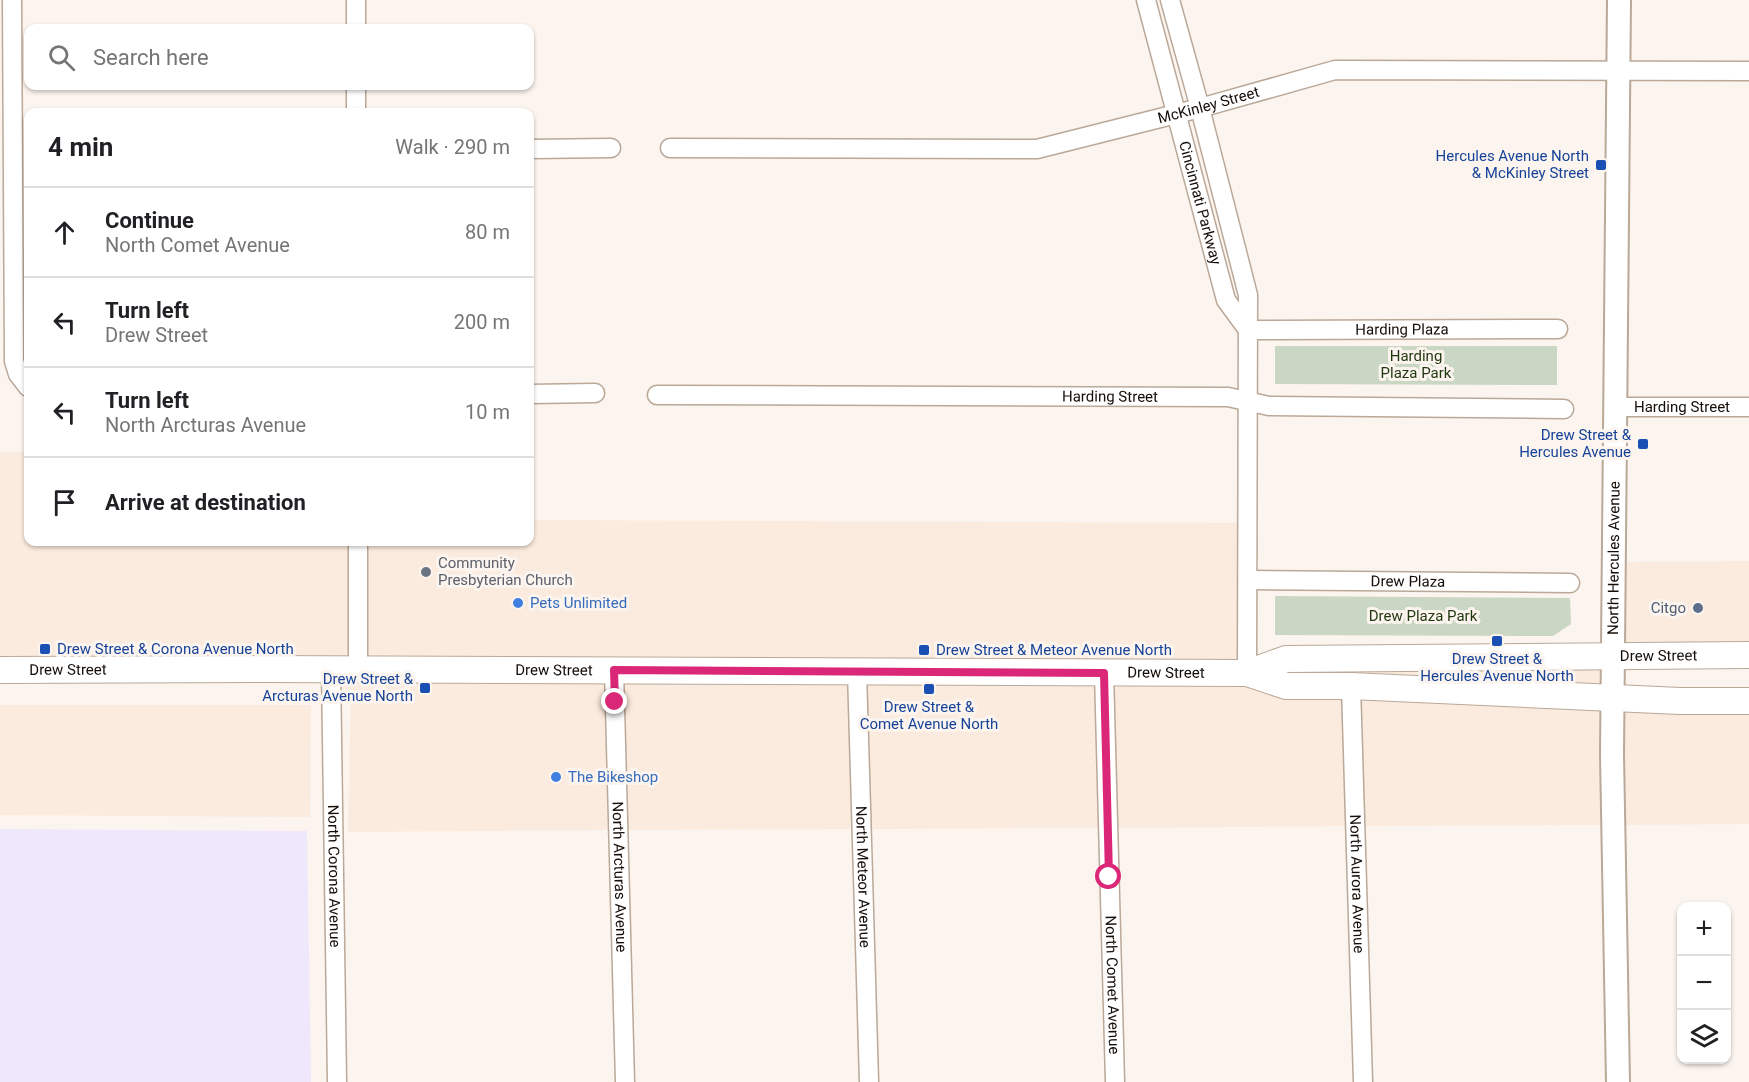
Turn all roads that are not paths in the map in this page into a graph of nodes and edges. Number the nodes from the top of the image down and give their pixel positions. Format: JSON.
{"nodes":[{"id":1,"x":12,"y":0,"type":"edge"},
{"id":2,"x":356,"y":0,"type":"edge"},
{"id":3,"x":1146,"y":0,"type":"edge"},
{"id":4,"x":1170,"y":0,"type":"edge"},
{"id":5,"x":1618,"y":0,"type":"edge"},
{"id":6,"x":356,"y":24,"type":"edge"},
{"id":7,"x":1619,"y":70,"type":"junction"},
{"id":8,"x":1749,"y":71,"type":"edge"},
{"id":9,"x":356,"y":90,"type":"edge"},
{"id":10,"x":357,"y":108,"type":"edge"},
{"id":11,"x":1200,"y":108,"type":"junction"},
{"id":12,"x":1177,"y":114,"type":"junction"},
{"id":13,"x":611,"y":148,"type":"dead end"},
{"id":14,"x":670,"y":148,"type":"dead end"},
{"id":15,"x":534,"y":149,"type":"edge"},
{"id":16,"x":1248,"y":330,"type":"junction"},
{"id":17,"x":1558,"y":330,"type":"dead end"},
{"id":18,"x":24,"y":382,"type":"edge"},
{"id":19,"x":595,"y":393,"type":"dead end"},
{"id":20,"x":534,"y":394,"type":"edge"},
{"id":21,"x":657,"y":395,"type":"dead end"},
{"id":22,"x":1248,"y":401,"type":"junction"},
{"id":23,"x":1616,"y":407,"type":"junction"},
{"id":24,"x":1749,"y":407,"type":"edge"},
{"id":25,"x":1564,"y":409,"type":"dead end"},
{"id":26,"x":358,"y":546,"type":"edge"},
{"id":27,"x":1248,"y":580,"type":"junction"},
{"id":28,"x":1570,"y":583,"type":"dead end"},
{"id":29,"x":1613,"y":655,"type":"junction"},
{"id":30,"x":1749,"y":655,"type":"edge"},
{"id":31,"x":1,"y":668,"type":"edge"},
{"id":32,"x":331,"y":669,"type":"junction"},
{"id":33,"x":358,"y":669,"type":"junction"},
{"id":34,"x":614,"y":670,"type":"junction"},
{"id":35,"x":857,"y":671,"type":"junction"},
{"id":36,"x":1104,"y":673,"type":"junction"},
{"id":37,"x":1247,"y":673,"type":"junction"},
{"id":38,"x":1749,"y":684,"type":"edge"},
{"id":39,"x":1351,"y":686,"type":"junction"},
{"id":40,"x":1613,"y":698,"type":"junction"},
{"id":41,"x":1680,"y":700,"type":"junction"},
{"id":42,"x":1749,"y":700,"type":"edge"},
{"id":43,"x":337,"y":1082,"type":"edge"},
{"id":44,"x":625,"y":1082,"type":"edge"},
{"id":45,"x":869,"y":1082,"type":"edge"},
{"id":46,"x":1115,"y":1082,"type":"edge"},
{"id":47,"x":1363,"y":1082,"type":"edge"},
{"id":48,"x":1618,"y":1082,"type":"edge"}],
"edges":[{"from":1,"to":18,"type":"street"},
{"from":2,"to":6,"type":"street"},
{"from":3,"to":12,"type":"street","name":"Cincinnati Parkway"},
{"from":4,"to":11,"type":"street","name":"Cincinnati Parkway"},
{"from":5,"to":7,"type":"street","name":"North Hercules Avenue"},
{"from":7,"to":8,"type":"street","name":"McKinley Street"},
{"from":7,"to":11,"type":"street","name":"McKinley Street"},
{"from":7,"to":23,"type":"street","name":"North Hercules Avenue"},
{"from":9,"to":10,"type":"street"},
{"from":11,"to":12,"type":"street","name":"McKinley Street"},
{"from":11,"to":16,"type":"street","name":"Cincinnati Parkway"},
{"from":12,"to":14,"type":"street","name":"McKinley Street"},
{"from":12,"to":16,"type":"street","name":"Cincinnati Parkway"},
{"from":13,"to":15,"type":"street"},
{"from":16,"to":17,"type":"street","name":"Harding Plaza"},
{"from":16,"to":22,"type":"street","name":"Cincinnati Parkway"},
{"from":19,"to":20,"type":"street"},
{"from":21,"to":22,"type":"street","name":"Harding Street"},
{"from":22,"to":25,"type":"street","name":"Harding Street"},
{"from":22,"to":27,"type":"street","name":"Cincinnati Parkway"},
{"from":23,"to":24,"type":"street","name":"Harding Street"},
{"from":23,"to":29,"type":"street","name":"North Hercules Avenue"},
{"from":26,"to":33,"type":"street"},
{"from":27,"to":28,"type":"street","name":"Drew Plaza"},
{"from":27,"to":37,"type":"street","name":"Cincinnati Parkway"},
{"from":29,"to":30,"type":"main road","name":"Drew Street"},
{"from":29,"to":37,"type":"main road","name":"Drew Street"},
{"from":29,"to":40,"type":"street","name":"North Hercules Avenue"},
{"from":31,"to":32,"type":"main road","name":"Drew Street"},
{"from":32,"to":33,"type":"main road","name":"Drew Street"},
{"from":32,"to":43,"type":"street","name":"North Corona Avenue"},
{"from":33,"to":34,"type":"main road","name":"Drew Street"},
{"from":34,"to":35,"type":"main road","name":"Drew Street"},
{"from":34,"to":44,"type":"street","name":"North Arcturas Avenue"},
{"from":35,"to":36,"type":"main road","name":"Drew Street"},
{"from":35,"to":45,"type":"street","name":"North Meteor Avenue"},
{"from":36,"to":37,"type":"main road","name":"Drew Street"},
{"from":36,"to":46,"type":"street","name":"North Comet Avenue"},
{"from":37,"to":39,"type":"main road","name":"Drew Street"},
{"from":38,"to":41,"type":"main road","name":"Drew Street"},
{"from":39,"to":40,"type":"main road","name":"Drew Street"},
{"from":39,"to":47,"type":"street","name":"North Aurora Avenue"},
{"from":40,"to":41,"type":"main road","name":"Drew Street"},
{"from":40,"to":48,"type":"street","name":"North Hercules Avenue"},
{"from":41,"to":42,"type":"main road","name":"Drew Street"}]}
